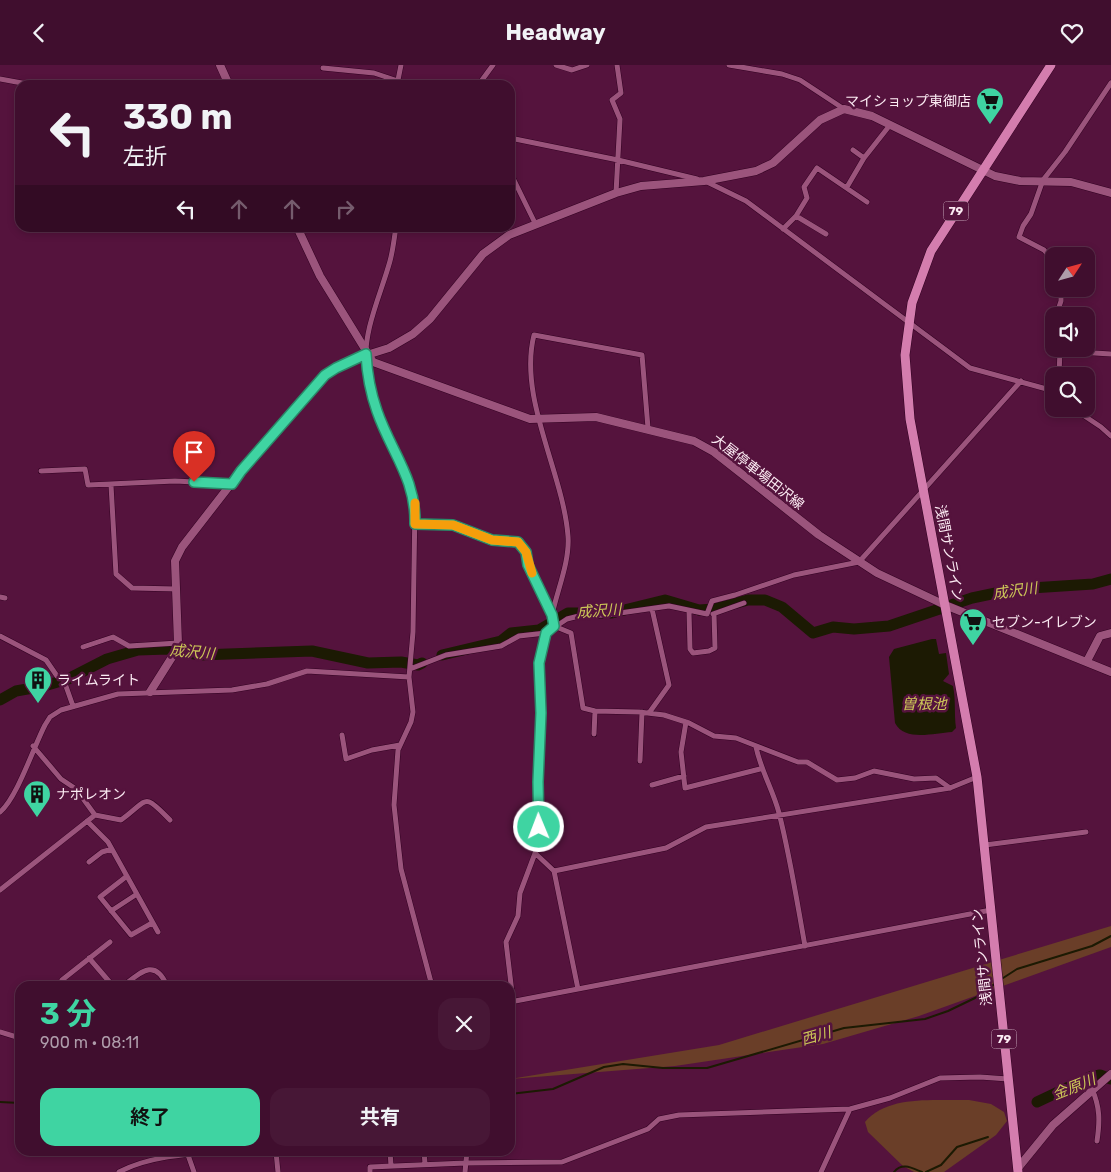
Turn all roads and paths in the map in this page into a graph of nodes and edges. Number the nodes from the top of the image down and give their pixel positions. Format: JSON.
{"nodes":[{"id":1,"x":220,"y":65,"type":"edge"},
{"id":2,"x":401,"y":65,"type":"edge"},
{"id":3,"x":493,"y":65,"type":"edge"},
{"id":4,"x":556,"y":65,"type":"edge"},
{"id":5,"x":587,"y":65,"type":"edge"},
{"id":6,"x":617,"y":65,"type":"edge"},
{"id":7,"x":729,"y":65,"type":"edge"},
{"id":8,"x":1051,"y":65,"type":"edge"},
{"id":9,"x":323,"y":68,"type":"dead end"},
{"id":10,"x":0,"y":79,"type":"edge"},
{"id":11,"x":227,"y":80,"type":"edge"},
{"id":12,"x":390,"y":80,"type":"edge"},
{"id":13,"x":398,"y":80,"type":"edge"},
{"id":14,"x":482,"y":80,"type":"edge"},
{"id":15,"x":15,"y":82,"type":"edge"},
{"id":16,"x":1111,"y":83,"type":"edge"},
{"id":17,"x":844,"y":109,"type":"junction"},
{"id":18,"x":890,"y":125,"type":"junction"},
{"id":19,"x":515,"y":139,"type":"edge"},
{"id":20,"x":853,"y":150,"type":"dead end"},
{"id":21,"x":864,"y":158,"type":"junction"},
{"id":22,"x":618,"y":160,"type":"junction"},
{"id":23,"x":983,"y":170,"type":"junction"},
{"id":24,"x":1043,"y":180,"type":"junction"},
{"id":25,"x":704,"y":181,"type":"junction"},
{"id":26,"x":515,"y":182,"type":"edge"},
{"id":27,"x":846,"y":187,"type":"junction"},
{"id":28,"x":616,"y":193,"type":"junction"},
{"id":29,"x":1111,"y":193,"type":"edge"},
{"id":30,"x":867,"y":202,"type":"dead end"},
{"id":31,"x":796,"y":216,"type":"junction"},
{"id":32,"x":536,"y":225,"type":"junction"},
{"id":33,"x":783,"y":229,"type":"junction"},
{"id":34,"x":299,"y":232,"type":"edge"},
{"id":35,"x":395,"y":232,"type":"edge"},
{"id":36,"x":826,"y":234,"type":"dead end"},
{"id":37,"x":1045,"y":251,"type":"edge"},
{"id":38,"x":909,"y":323,"type":"junction"},
{"id":39,"x":1095,"y":352,"type":"edge"},
{"id":40,"x":1111,"y":353,"type":"edge"},
{"id":41,"x":366,"y":354,"type":"junction"},
{"id":42,"x":1021,"y":381,"type":"junction"},
{"id":43,"x":1045,"y":388,"type":"edge"},
{"id":44,"x":1086,"y":417,"type":"edge"},
{"id":45,"x":539,"y":420,"type":"junction"},
{"id":46,"x":648,"y":428,"type":"junction"},
{"id":47,"x":1111,"y":436,"type":"edge"},
{"id":48,"x":41,"y":471,"type":"dead end"},
{"id":49,"x":232,"y":484,"type":"junction"},
{"id":50,"x":111,"y":485,"type":"junction"},
{"id":51,"x":924,"y":491,"type":"junction"},
{"id":52,"x":415,"y":524,"type":"junction"},
{"id":53,"x":859,"y":562,"type":"junction"},
{"id":54,"x":178,"y":589,"type":"junction"},
{"id":55,"x":744,"y":603,"type":"dead end"},
{"id":56,"x":949,"y":608,"type":"junction"},
{"id":57,"x":652,"y":609,"type":"junction"},
{"id":58,"x":689,"y":611,"type":"junction"},
{"id":59,"x":707,"y":613,"type":"junction"},
{"id":60,"x":714,"y":614,"type":"junction"},
{"id":61,"x":552,"y":615,"type":"junction"},
{"id":62,"x":554,"y":624,"type":"junction"},
{"id":63,"x":546,"y":633,"type":"junction"},
{"id":64,"x":1111,"y":633,"type":"edge"},
{"id":65,"x":0,"y":636,"type":"edge"},
{"id":66,"x":83,"y":647,"type":"dead end"},
{"id":67,"x":176,"y":648,"type":"junction"},
{"id":68,"x":1087,"y":661,"type":"junction"},
{"id":69,"x":410,"y":667,"type":"junction"},
{"id":70,"x":1111,"y":672,"type":"edge"},
{"id":71,"x":409,"y":677,"type":"junction"},
{"id":72,"x":150,"y":692,"type":"junction"},
{"id":73,"x":73,"y":706,"type":"junction"},
{"id":74,"x":595,"y":711,"type":"junction"},
{"id":75,"x":642,"y":712,"type":"junction"},
{"id":76,"x":649,"y":713,"type":"junction"},
{"id":77,"x":686,"y":722,"type":"junction"},
{"id":78,"x":594,"y":734,"type":"dead end"},
{"id":79,"x":342,"y":735,"type":"dead end"},
{"id":80,"x":400,"y":745,"type":"junction"},
{"id":81,"x":33,"y":747,"type":"junction"},
{"id":82,"x":756,"y":747,"type":"junction"},
{"id":83,"x":640,"y":761,"type":"dead end"},
{"id":84,"x":760,"y":769,"type":"junction"},
{"id":85,"x":684,"y":776,"type":"junction"},
{"id":86,"x":977,"y":777,"type":"junction"},
{"id":87,"x":652,"y":785,"type":"dead end"},
{"id":88,"x":950,"y":788,"type":"junction"},
{"id":89,"x":0,"y":812,"type":"edge"},
{"id":90,"x":95,"y":815,"type":"junction"},
{"id":91,"x":780,"y":815,"type":"junction"},
{"id":92,"x":170,"y":820,"type":"dead end"},
{"id":93,"x":87,"y":821,"type":"junction"},
{"id":94,"x":1086,"y":832,"type":"dead end"},
{"id":95,"x":984,"y":845,"type":"junction"},
{"id":96,"x":112,"y":849,"type":"junction"},
{"id":97,"x":535,"y":853,"type":"junction"},
{"id":98,"x":89,"y":862,"type":"dead end"},
{"id":99,"x":554,"y":871,"type":"junction"},
{"id":100,"x":127,"y":877,"type":"junction"},
{"id":101,"x":0,"y":890,"type":"edge"},
{"id":102,"x":137,"y":895,"type":"junction"},
{"id":103,"x":991,"y":910,"type":"junction"},
{"id":104,"x":111,"y":911,"type":"junction"},
{"id":105,"x":152,"y":923,"type":"junction"},
{"id":106,"x":158,"y":933,"type":"dead end"},
{"id":107,"x":110,"y":942,"type":"dead end"},
{"id":108,"x":805,"y":946,"type":"junction"},
{"id":109,"x":89,"y":958,"type":"junction"},
{"id":110,"x":64,"y":981,"type":"edge"},
{"id":111,"x":109,"y":981,"type":"edge"},
{"id":112,"x":129,"y":981,"type":"edge"},
{"id":113,"x":164,"y":981,"type":"edge"},
{"id":114,"x":431,"y":981,"type":"edge"},
{"id":115,"x":509,"y":981,"type":"edge"},
{"id":116,"x":578,"y":989,"type":"junction"},
{"id":117,"x":515,"y":1001,"type":"edge"},
{"id":118,"x":0,"y":1032,"type":"edge"},
{"id":119,"x":15,"y":1036,"type":"edge"},
{"id":120,"x":1111,"y":1074,"type":"edge"},
{"id":121,"x":1008,"y":1079,"type":"junction"},
{"id":122,"x":1092,"y":1089,"type":"junction"},
{"id":123,"x":850,"y":1109,"type":"junction"},
{"id":124,"x":1097,"y":1141,"type":"dead end"},
{"id":125,"x":182,"y":1156,"type":"edge"},
{"id":126,"x":188,"y":1156,"type":"edge"},
{"id":127,"x":276,"y":1156,"type":"edge"},
{"id":128,"x":390,"y":1156,"type":"edge"},
{"id":129,"x":424,"y":1156,"type":"edge"},
{"id":130,"x":467,"y":1156,"type":"edge"},
{"id":131,"x":466,"y":1163,"type":"junction"},
{"id":132,"x":425,"y":1165,"type":"junction"},
{"id":133,"x":391,"y":1166,"type":"junction"},
{"id":134,"x":1017,"y":1171,"type":"edge"},
{"id":135,"x":119,"y":1172,"type":"edge"},
{"id":136,"x":194,"y":1172,"type":"edge"},
{"id":137,"x":278,"y":1172,"type":"edge"},
{"id":138,"x":370,"y":1172,"type":"edge"},
{"id":139,"x":465,"y":1172,"type":"edge"},
{"id":140,"x":821,"y":1172,"type":"edge"}],
"edges":[{"from":1,"to":11,"type":"street"},
{"from":2,"to":13,"type":"street"},
{"from":3,"to":14,"type":"street"},
{"from":4,"to":5,"type":"street"},
{"from":6,"to":22,"type":"street"},
{"from":7,"to":17,"type":"street"},
{"from":8,"to":23,"type":"main road","name":"浅間サンライン","number":"79"},
{"from":9,"to":12,"type":"street"},
{"from":10,"to":15,"type":"street"},
{"from":16,"to":24,"type":"street"},
{"from":17,"to":18,"type":"street"},
{"from":17,"to":25,"type":"street"},
{"from":18,"to":21,"type":"street"},
{"from":18,"to":23,"type":"street"},
{"from":19,"to":22,"type":"street"},
{"from":20,"to":21,"type":"street"},
{"from":21,"to":27,"type":"street"},
{"from":22,"to":25,"type":"street"},
{"from":22,"to":28,"type":"street"},
{"from":23,"to":24,"type":"street"},
{"from":23,"to":38,"type":"main road","name":"浅間サンライン","number":"79"},
{"from":24,"to":29,"type":"street"},
{"from":24,"to":37,"type":"street"},
{"from":25,"to":28,"type":"street"},
{"from":25,"to":33,"type":"street"},
{"from":26,"to":32,"type":"street"},
{"from":27,"to":30,"type":"street"},
{"from":27,"to":31,"type":"street"},
{"from":28,"to":32,"type":"street"},
{"from":31,"to":33,"type":"street"},
{"from":31,"to":36,"type":"street"},
{"from":32,"to":41,"type":"street"},
{"from":33,"to":38,"type":"street"},
{"from":34,"to":41,"type":"street","name":"大屋停車場田沢線"},
{"from":35,"to":41,"type":"street"},
{"from":38,"to":42,"type":"street"},
{"from":38,"to":51,"type":"main road","name":"浅間サンライン","number":"79"},
{"from":39,"to":40,"type":"street"},
{"from":41,"to":45,"type":"street","name":"大屋停車場田沢線"},
{"from":41,"to":49,"type":"street"},
{"from":41,"to":52,"type":"street"},
{"from":42,"to":43,"type":"street"},
{"from":42,"to":51,"type":"street"},
{"from":44,"to":47,"type":"street"},
{"from":45,"to":46,"type":"street","name":"大屋停車場田沢線"},
{"from":45,"to":46,"type":"street"},
{"from":45,"to":61,"type":"street"},
{"from":46,"to":53,"type":"street","name":"大屋停車場田沢線"},
{"from":48,"to":50,"type":"street"},
{"from":49,"to":50,"type":"street"},
{"from":49,"to":54,"type":"street"},
{"from":50,"to":54,"type":"street"},
{"from":51,"to":53,"type":"street"},
{"from":51,"to":56,"type":"main road","name":"浅間サンライン","number":"79"},
{"from":52,"to":61,"type":"street"},
{"from":52,"to":69,"type":"street"},
{"from":53,"to":56,"type":"street","name":"大屋停車場田沢線"},
{"from":53,"to":59,"type":"street"},
{"from":54,"to":67,"type":"street"},
{"from":55,"to":60,"type":"street"},
{"from":56,"to":68,"type":"street","name":"大屋停車場田沢線"},
{"from":56,"to":86,"type":"main road","name":"浅間サンライン","number":"79"},
{"from":57,"to":58,"type":"street"},
{"from":57,"to":62,"type":"street"},
{"from":57,"to":76,"type":"street"},
{"from":58,"to":59,"type":"street"},
{"from":58,"to":60,"type":"street"},
{"from":59,"to":60,"type":"street"},
{"from":61,"to":62,"type":"street"},
{"from":62,"to":63,"type":"street"},
{"from":62,"to":74,"type":"street"},
{"from":63,"to":69,"type":"street"},
{"from":63,"to":97,"type":"street"},
{"from":64,"to":68,"type":"street"},
{"from":65,"to":73,"type":"street"},
{"from":66,"to":67,"type":"street"},
{"from":67,"to":72,"type":"street"},
{"from":68,"to":70,"type":"street","name":"大屋停車場田沢線"},
{"from":69,"to":71,"type":"street"},
{"from":71,"to":72,"type":"street"},
{"from":71,"to":80,"type":"street"},
{"from":72,"to":73,"type":"street"},
{"from":73,"to":81,"type":"street"},
{"from":74,"to":75,"type":"street"},
{"from":74,"to":78,"type":"street"},
{"from":75,"to":76,"type":"street"},
{"from":75,"to":83,"type":"street"},
{"from":76,"to":77,"type":"street"},
{"from":77,"to":82,"type":"street"},
{"from":77,"to":85,"type":"street"},
{"from":79,"to":80,"type":"street"},
{"from":80,"to":114,"type":"street"},
{"from":81,"to":89,"type":"street"},
{"from":81,"to":90,"type":"street"},
{"from":82,"to":84,"type":"street"},
{"from":82,"to":88,"type":"street"},
{"from":84,"to":85,"type":"street"},
{"from":84,"to":91,"type":"street"},
{"from":85,"to":87,"type":"street"},
{"from":86,"to":88,"type":"street"},
{"from":86,"to":95,"type":"main road","name":"浅間サンライン","number":"79"},
{"from":88,"to":91,"type":"street"},
{"from":90,"to":92,"type":"street"},
{"from":90,"to":93,"type":"street"},
{"from":91,"to":99,"type":"street"},
{"from":91,"to":108,"type":"street"},
{"from":93,"to":96,"type":"street"},
{"from":93,"to":101,"type":"street"},
{"from":94,"to":95,"type":"street"},
{"from":95,"to":103,"type":"main road","name":"浅間サンライン","number":"79"},
{"from":96,"to":98,"type":"street"},
{"from":96,"to":100,"type":"street"},
{"from":97,"to":99,"type":"street"},
{"from":97,"to":115,"type":"street"},
{"from":99,"to":116,"type":"street"},
{"from":100,"to":102,"type":"street"},
{"from":100,"to":104,"type":"street"},
{"from":102,"to":104,"type":"street"},
{"from":102,"to":105,"type":"street"},
{"from":103,"to":108,"type":"street"},
{"from":103,"to":121,"type":"main road","name":"浅間サンライン","number":"79"},
{"from":104,"to":105,"type":"street"},
{"from":105,"to":106,"type":"street"},
{"from":107,"to":109,"type":"street"},
{"from":108,"to":116,"type":"street"},
{"from":109,"to":110,"type":"street"},
{"from":109,"to":111,"type":"street"},
{"from":112,"to":113,"type":"street"},
{"from":116,"to":117,"type":"street"},
{"from":118,"to":119,"type":"street"},
{"from":120,"to":122,"type":"street"},
{"from":121,"to":123,"type":"street"},
{"from":121,"to":134,"type":"main road","name":"浅間サンライン","number":"79"},
{"from":122,"to":124,"type":"street"},
{"from":122,"to":134,"type":"street"},
{"from":123,"to":131,"type":"street"},
{"from":123,"to":140,"type":"street"},
{"from":125,"to":135,"type":"street"},
{"from":126,"to":136,"type":"street"},
{"from":127,"to":137,"type":"street"},
{"from":128,"to":133,"type":"street"},
{"from":129,"to":132,"type":"street"},
{"from":130,"to":131,"type":"street"},
{"from":131,"to":132,"type":"street"},
{"from":131,"to":139,"type":"street"},
{"from":132,"to":133,"type":"street"},
{"from":133,"to":138,"type":"street"}]}
